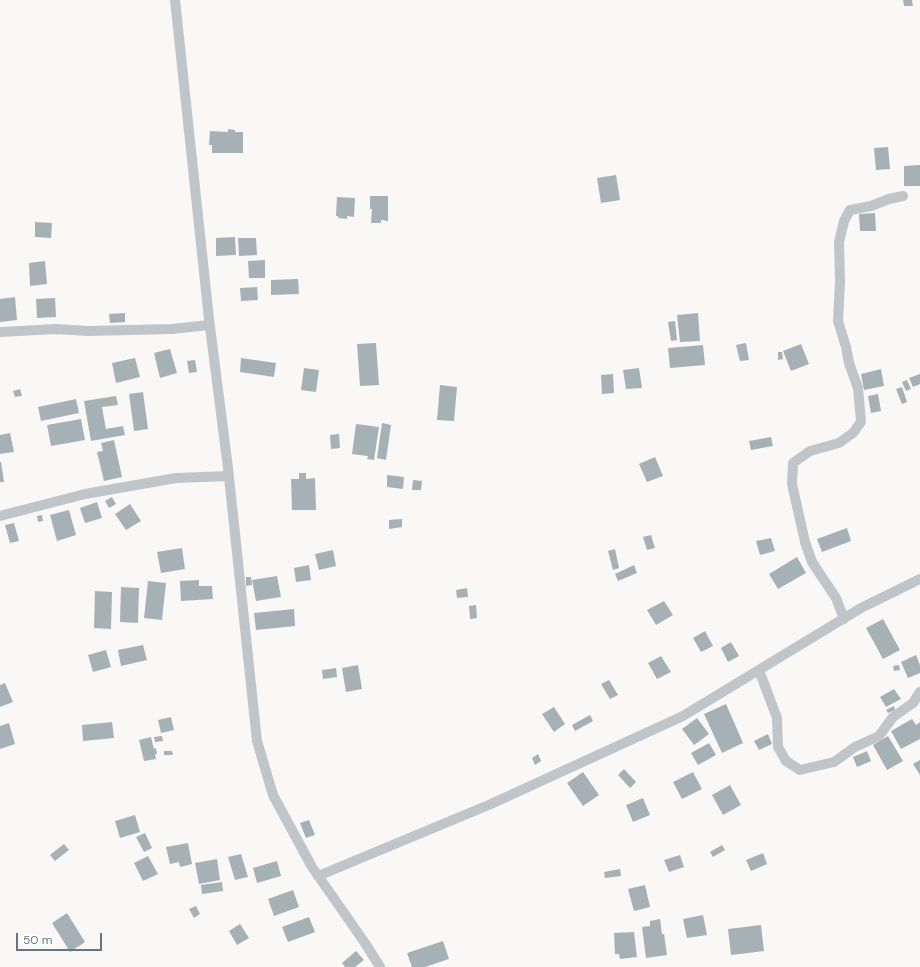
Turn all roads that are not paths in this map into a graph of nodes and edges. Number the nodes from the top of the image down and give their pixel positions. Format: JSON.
{"nodes":[{"id":1,"x":175,"y":0,"type":"edge"},
{"id":2,"x":903,"y":196,"type":"dead end"},
{"id":3,"x":209,"y":325,"type":"junction"},
{"id":4,"x":0,"y":332,"type":"edge"},
{"id":5,"x":229,"y":476,"type":"junction"},
{"id":6,"x":0,"y":516,"type":"edge"},
{"id":7,"x":920,"y":579,"type":"edge"},
{"id":8,"x":844,"y":619,"type":"junction"},
{"id":9,"x":759,"y":670,"type":"junction"},
{"id":10,"x":920,"y":692,"type":"edge"},
{"id":11,"x":318,"y":876,"type":"junction"},
{"id":12,"x":380,"y":967,"type":"edge"}],
"edges":[{"from":1,"to":3,"type":"street"},
{"from":2,"to":8,"type":"street"},
{"from":3,"to":4,"type":"street"},
{"from":3,"to":5,"type":"street"},
{"from":5,"to":6,"type":"street"},
{"from":5,"to":11,"type":"street"},
{"from":7,"to":8,"type":"street"},
{"from":8,"to":9,"type":"street"},
{"from":9,"to":10,"type":"street"},
{"from":9,"to":11,"type":"street"},
{"from":11,"to":12,"type":"street"}]}
